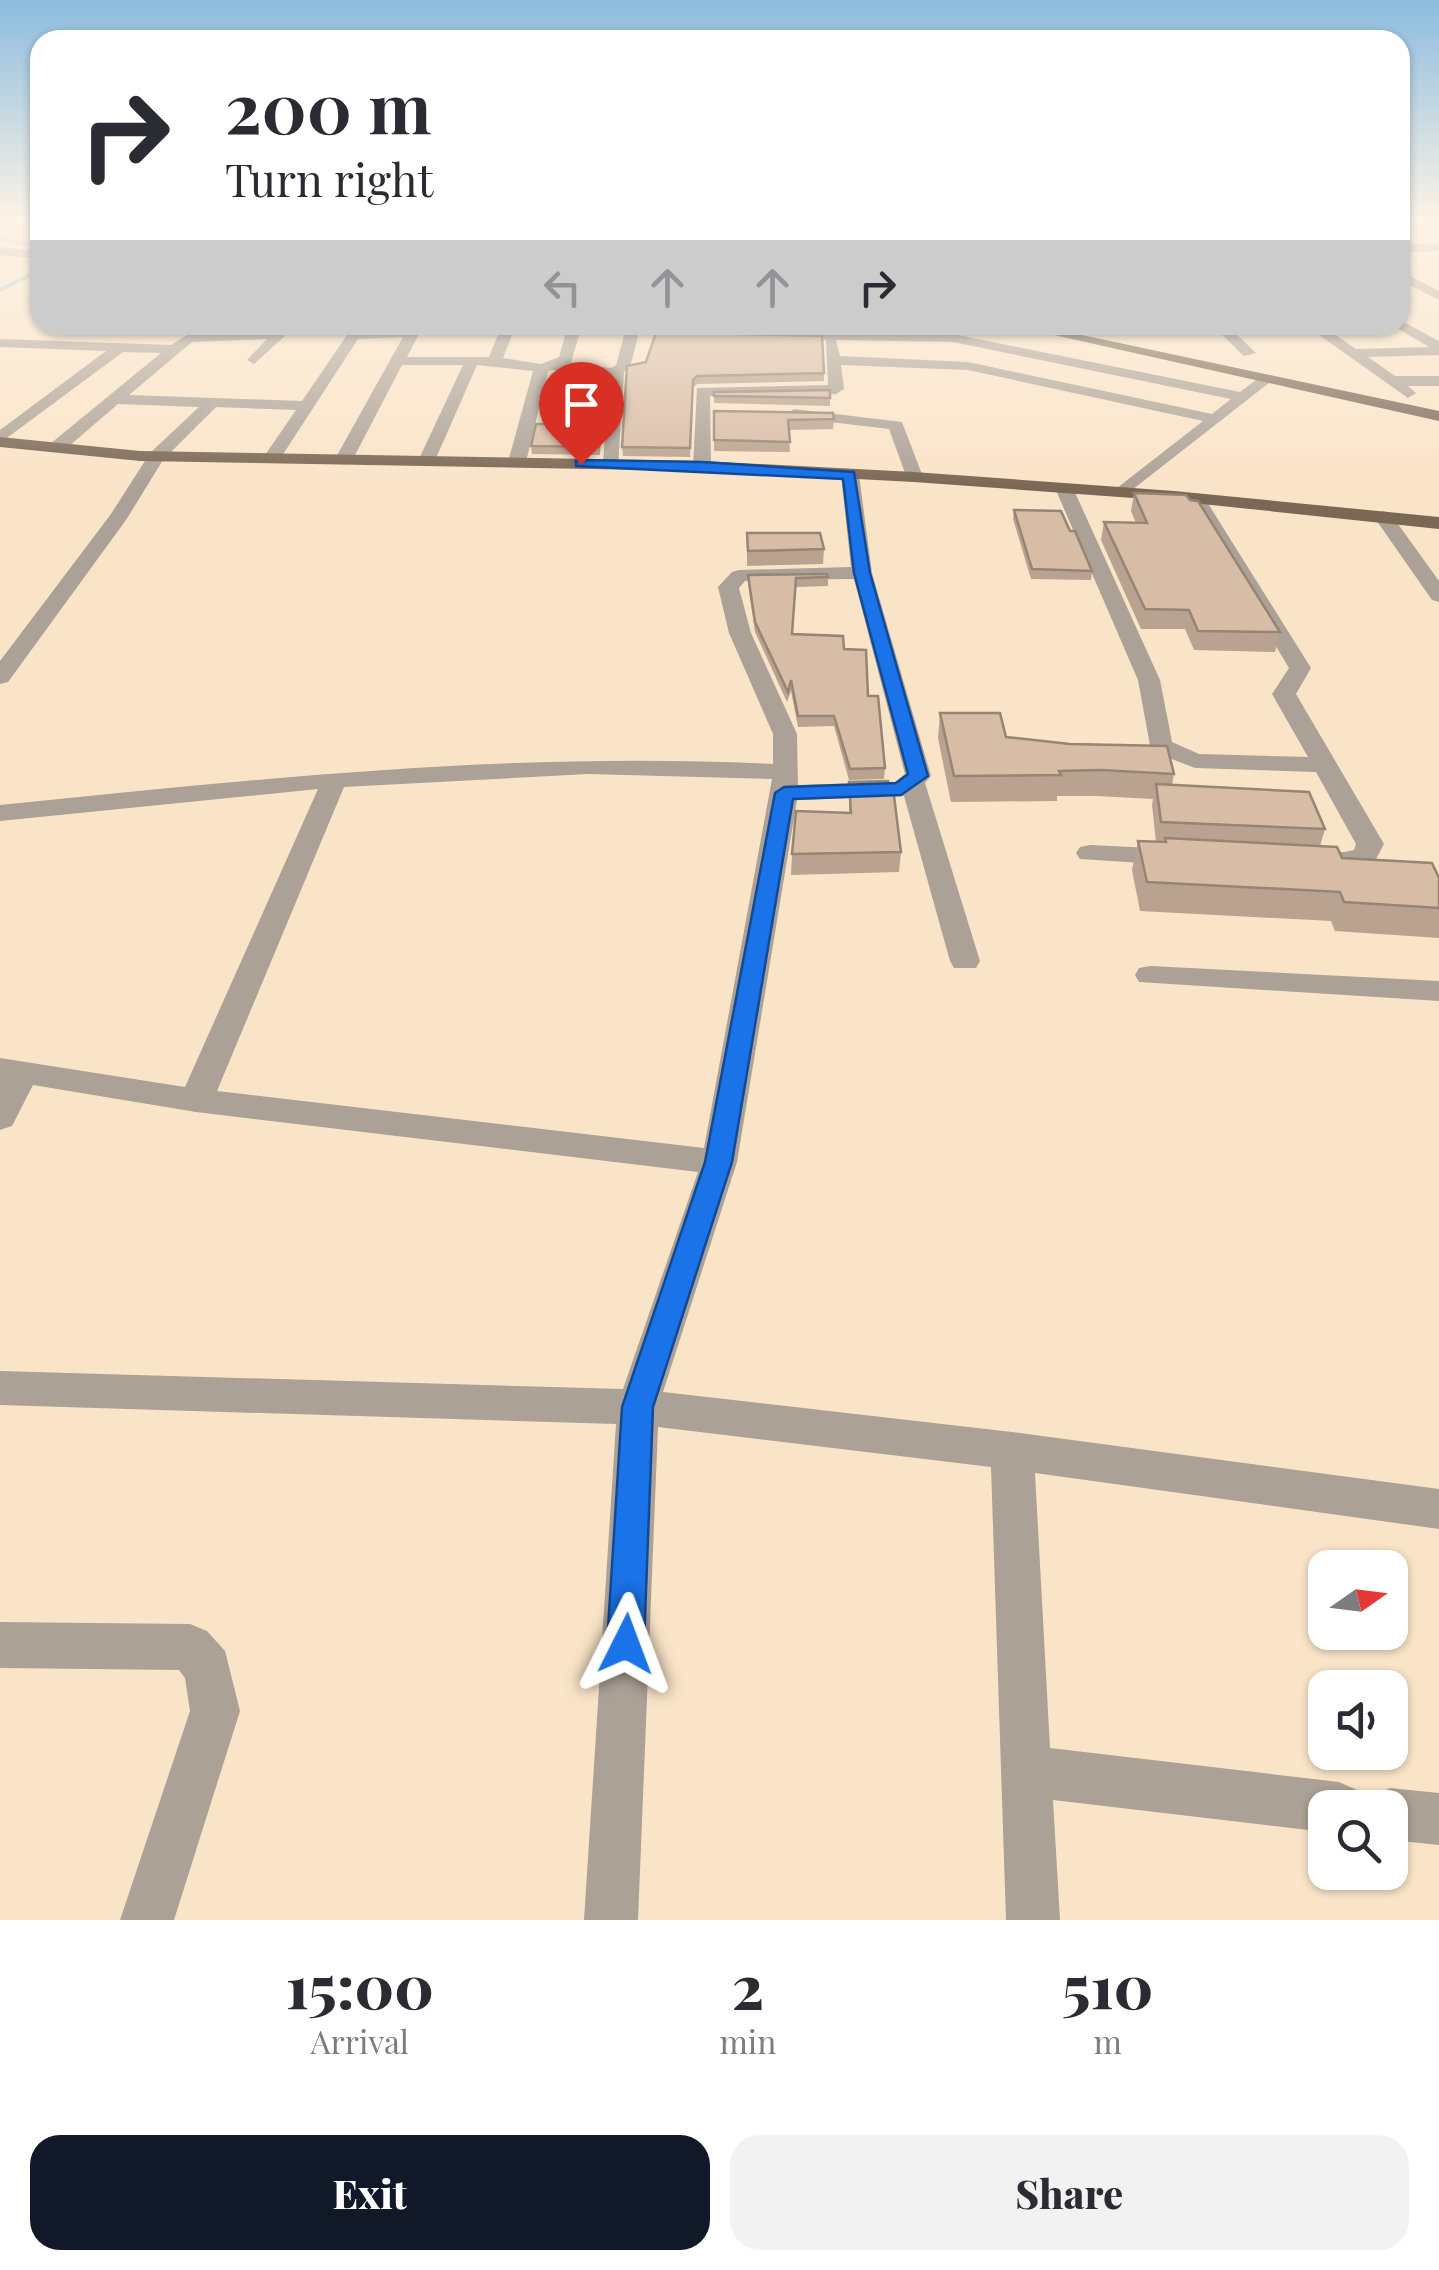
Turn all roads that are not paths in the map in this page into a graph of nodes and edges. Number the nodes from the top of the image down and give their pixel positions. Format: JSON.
{"nodes":[{"id":1,"x":1410,"y":330,"type":"edge"},
{"id":2,"x":236,"y":335,"type":"edge"},
{"id":3,"x":278,"y":335,"type":"edge"},
{"id":4,"x":369,"y":335,"type":"edge"},
{"id":5,"x":412,"y":335,"type":"edge"},
{"id":6,"x":506,"y":335,"type":"edge"},
{"id":7,"x":572,"y":335,"type":"edge"},
{"id":8,"x":631,"y":335,"type":"edge"},
{"id":9,"x":750,"y":335,"type":"edge"},
{"id":10,"x":829,"y":335,"type":"edge"},
{"id":11,"x":911,"y":335,"type":"edge"},
{"id":12,"x":1061,"y":335,"type":"edge"},
{"id":13,"x":1230,"y":335,"type":"edge"},
{"id":14,"x":1327,"y":335,"type":"edge"},
{"id":15,"x":0,"y":343,"type":"edge"},
{"id":16,"x":119,"y":348,"type":"junction"},
{"id":17,"x":172,"y":349,"type":"junction"},
{"id":18,"x":1439,"y":349,"type":"edge"},
{"id":19,"x":750,"y":352,"type":"edge"},
{"id":20,"x":1249,"y":353,"type":"dead end"},
{"id":21,"x":1353,"y":353,"type":"junction"},
{"id":22,"x":254,"y":360,"type":"dead end"},
{"id":23,"x":833,"y":360,"type":"junction"},
{"id":24,"x":472,"y":361,"type":"junction"},
{"id":25,"x":399,"y":362,"type":"junction"},
{"id":26,"x":495,"y":362,"type":"junction"},
{"id":27,"x":548,"y":367,"type":"junction"},
{"id":28,"x":750,"y":370,"type":"edge"},
{"id":29,"x":614,"y":372,"type":"junction"},
{"id":30,"x":1266,"y":380,"type":"junction"},
{"id":31,"x":1392,"y":381,"type":"junction"},
{"id":32,"x":1439,"y":381,"type":"edge"},
{"id":33,"x":750,"y":389,"type":"junction"},
{"id":34,"x":1408,"y":393,"type":"dead end"},
{"id":35,"x":1244,"y":397,"type":"junction"},
{"id":36,"x":114,"y":399,"type":"junction"},
{"id":37,"x":212,"y":403,"type":"junction"},
{"id":38,"x":874,"y":404,"type":"dead end"},
{"id":39,"x":306,"y":406,"type":"junction"},
{"id":40,"x":782,"y":414,"type":"edge"},
{"id":41,"x":1439,"y":416,"type":"edge"},
{"id":42,"x":1215,"y":419,"type":"junction"},
{"id":43,"x":896,"y":425,"type":"junction"},
{"id":44,"x":0,"y":440,"type":"edge"},
{"id":45,"x":56,"y":448,"type":"junction"},
{"id":46,"x":156,"y":457,"type":"junction"},
{"id":47,"x":272,"y":458,"type":"junction"},
{"id":48,"x":344,"y":460,"type":"junction"},
{"id":49,"x":426,"y":461,"type":"junction"},
{"id":50,"x":517,"y":462,"type":"junction"},
{"id":51,"x":612,"y":464,"type":"junction"},
{"id":52,"x":702,"y":466,"type":"junction"},
{"id":53,"x":850,"y":475,"type":"junction"},
{"id":54,"x":914,"y":477,"type":"junction"},
{"id":55,"x":1064,"y":488,"type":"junction"},
{"id":56,"x":1123,"y":492,"type":"junction"},
{"id":57,"x":1196,"y":498,"type":"junction"},
{"id":58,"x":1384,"y":517,"type":"junction"},
{"id":59,"x":1439,"y":523,"type":"edge"},
{"id":60,"x":862,"y":573,"type":"junction"},
{"id":61,"x":1439,"y":596,"type":"edge"},
{"id":62,"x":0,"y":677,"type":"edge"},
{"id":63,"x":1324,"y":765,"type":"junction"},
{"id":64,"x":335,"y":779,"type":"junction"},
{"id":65,"x":784,"y":782,"type":"junction"},
{"id":66,"x":913,"y":783,"type":"junction"},
{"id":67,"x":0,"y":813,"type":"edge"},
{"id":68,"x":1090,"y":853,"type":"dead end"},
{"id":69,"x":1204,"y":858,"type":"edge"},
{"id":70,"x":1281,"y":862,"type":"edge"},
{"id":71,"x":966,"y":961,"type":"dead end"},
{"id":72,"x":1150,"y":975,"type":"dead end"},
{"id":73,"x":1439,"y":990,"type":"edge"},
{"id":74,"x":12,"y":1071,"type":"edge"},
{"id":75,"x":196,"y":1100,"type":"junction"},
{"id":76,"x":0,"y":1118,"type":"edge"},
{"id":77,"x":718,"y":1162,"type":"junction"},
{"id":78,"x":0,"y":1388,"type":"edge"},
{"id":79,"x":638,"y":1407,"type":"junction"},
{"id":80,"x":1012,"y":1451,"type":"junction"},
{"id":81,"x":1439,"y":1509,"type":"edge"},
{"id":82,"x":0,"y":1645,"type":"edge"},
{"id":83,"x":1026,"y":1771,"type":"junction"},
{"id":84,"x":1308,"y":1804,"type":"edge"},
{"id":85,"x":1408,"y":1816,"type":"edge"},
{"id":86,"x":1439,"y":1819,"type":"edge"},
{"id":87,"x":148,"y":1920,"type":"edge"},
{"id":88,"x":611,"y":1920,"type":"edge"},
{"id":89,"x":1032,"y":1920,"type":"edge"}],
"edges":[{"from":1,"to":18,"type":"street"},
{"from":2,"to":17,"type":"street"},
{"from":3,"to":22,"type":"street"},
{"from":4,"to":39,"type":"street"},
{"from":5,"to":25,"type":"street"},
{"from":6,"to":26,"type":"street"},
{"from":7,"to":27,"type":"street"},
{"from":8,"to":29,"type":"street"},
{"from":9,"to":19,"type":"street"},
{"from":10,"to":23,"type":"street"},
{"from":11,"to":35,"type":"street"},
{"from":12,"to":30,"type":"main road"},
{"from":13,"to":20,"type":"street"},
{"from":14,"to":21,"type":"street"},
{"from":15,"to":16,"type":"street"},
{"from":16,"to":17,"type":"street"},
{"from":16,"to":44,"type":"street"},
{"from":17,"to":36,"type":"street"},
{"from":18,"to":21,"type":"street"},
{"from":21,"to":31,"type":"street"},
{"from":23,"to":33,"type":"street"},
{"from":23,"to":42,"type":"street"},
{"from":24,"to":25,"type":"street"},
{"from":24,"to":26,"type":"street"},
{"from":24,"to":49,"type":"street"},
{"from":25,"to":48,"type":"street"},
{"from":26,"to":27,"type":"street"},
{"from":27,"to":29,"type":"street"},
{"from":27,"to":50,"type":"street"},
{"from":28,"to":33,"type":"street"},
{"from":29,"to":51,"type":"street"},
{"from":30,"to":35,"type":"street"},
{"from":30,"to":41,"type":"main road"},
{"from":31,"to":32,"type":"street"},
{"from":31,"to":34,"type":"street"},
{"from":33,"to":52,"type":"street"},
{"from":35,"to":42,"type":"street"},
{"from":36,"to":37,"type":"street"},
{"from":36,"to":45,"type":"street"},
{"from":37,"to":39,"type":"street"},
{"from":37,"to":46,"type":"street"},
{"from":38,"to":43,"type":"street"},
{"from":39,"to":47,"type":"street"},
{"from":40,"to":43,"type":"street"},
{"from":42,"to":56,"type":"street"},
{"from":43,"to":54,"type":"street"},
{"from":44,"to":45,"type":"main road"},
{"from":45,"to":46,"type":"main road"},
{"from":46,"to":47,"type":"main road"},
{"from":46,"to":62,"type":"street"},
{"from":47,"to":48,"type":"main road"},
{"from":48,"to":49,"type":"main road"},
{"from":49,"to":50,"type":"main road"},
{"from":50,"to":51,"type":"main road"},
{"from":51,"to":52,"type":"main road"},
{"from":52,"to":53,"type":"main road"},
{"from":53,"to":54,"type":"main road"},
{"from":53,"to":60,"type":"street"},
{"from":54,"to":55,"type":"main road"},
{"from":55,"to":56,"type":"main road"},
{"from":55,"to":63,"type":"street"},
{"from":56,"to":57,"type":"main road"},
{"from":57,"to":58,"type":"main road"},
{"from":57,"to":63,"type":"street"},
{"from":58,"to":59,"type":"main road"},
{"from":58,"to":61,"type":"street"},
{"from":60,"to":65,"type":"street"},
{"from":60,"to":66,"type":"street"},
{"from":63,"to":70,"type":"street"},
{"from":64,"to":65,"type":"street"},
{"from":64,"to":67,"type":"street"},
{"from":64,"to":75,"type":"street"},
{"from":65,"to":66,"type":"street"},
{"from":65,"to":77,"type":"street"},
{"from":66,"to":71,"type":"street"},
{"from":68,"to":69,"type":"street"},
{"from":72,"to":73,"type":"street"},
{"from":74,"to":75,"type":"street"},
{"from":74,"to":76,"type":"street"},
{"from":75,"to":77,"type":"street"},
{"from":77,"to":79,"type":"street"},
{"from":78,"to":79,"type":"street"},
{"from":79,"to":80,"type":"street"},
{"from":79,"to":88,"type":"street"},
{"from":80,"to":81,"type":"street"},
{"from":80,"to":83,"type":"street"},
{"from":82,"to":87,"type":"street"},
{"from":83,"to":84,"type":"street"},
{"from":83,"to":89,"type":"street"},
{"from":85,"to":86,"type":"street"}]}
